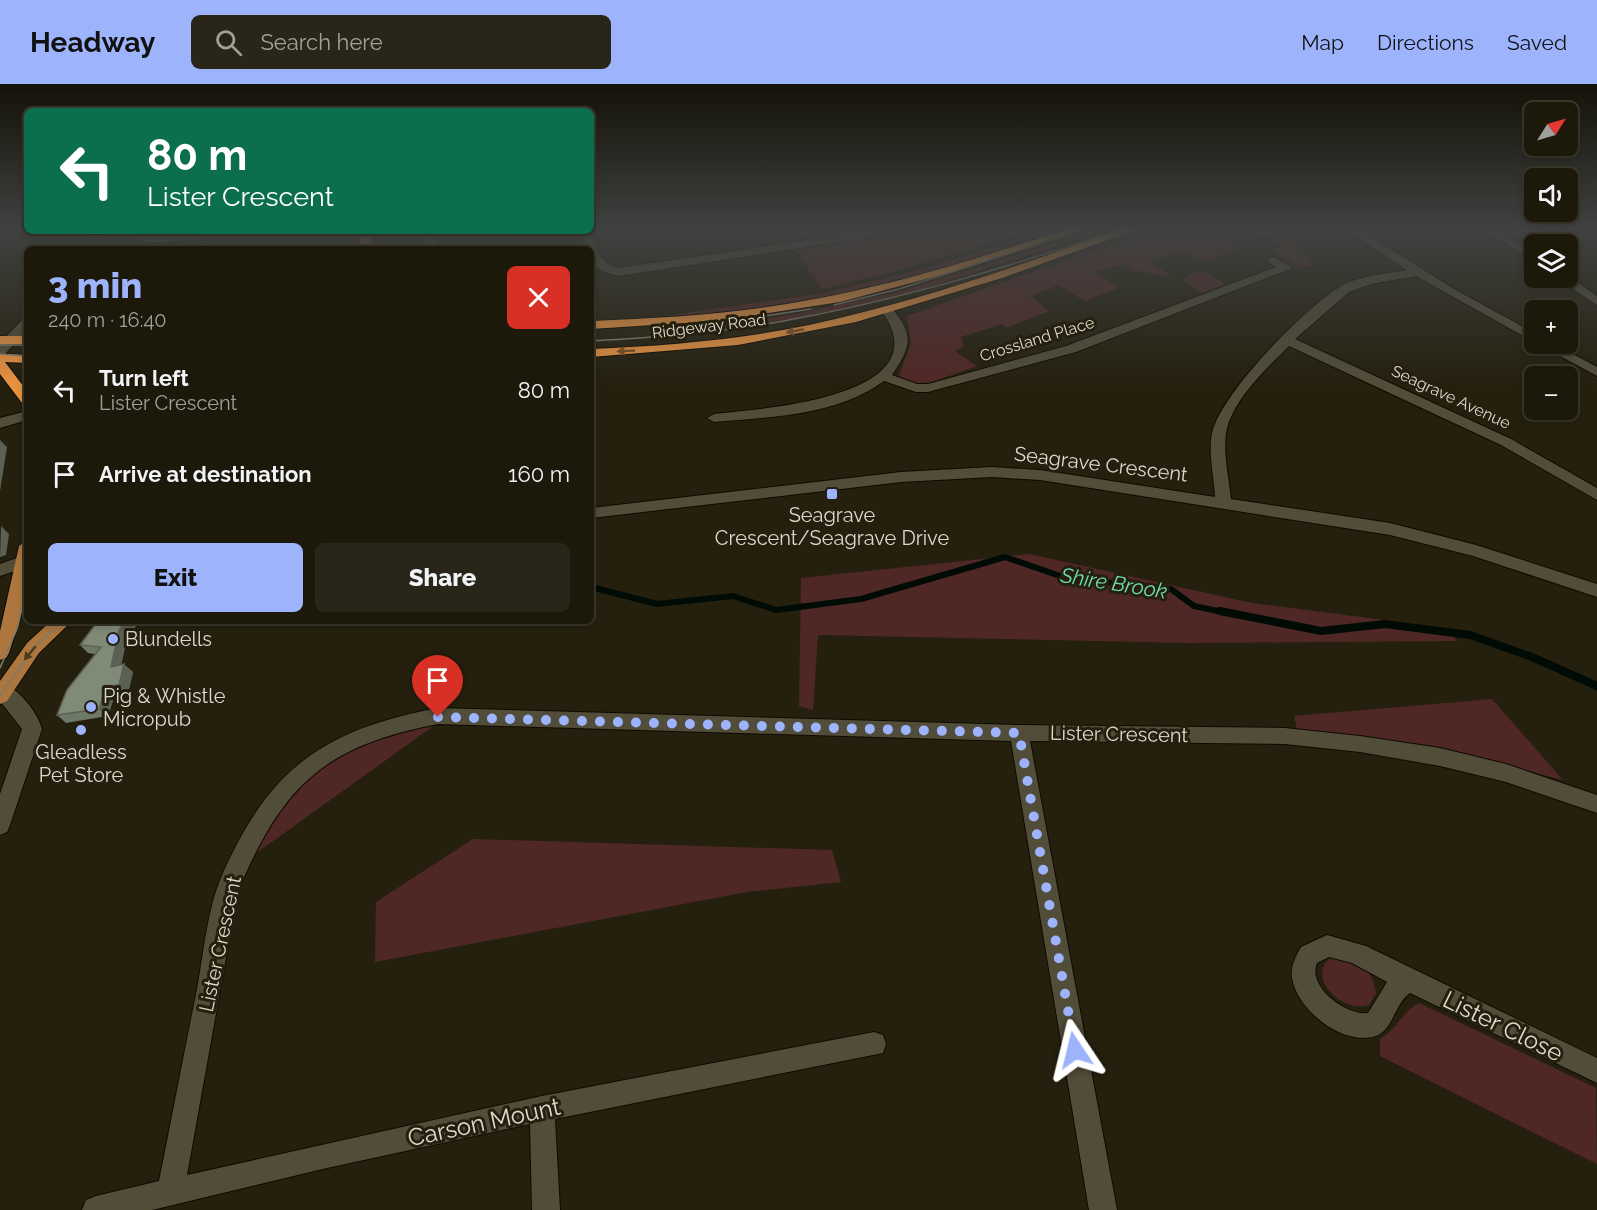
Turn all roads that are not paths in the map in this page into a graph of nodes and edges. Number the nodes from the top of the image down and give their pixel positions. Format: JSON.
{"nodes":[{"id":1,"x":912,"y":280,"type":"edge"},
{"id":2,"x":979,"y":280,"type":"edge"},
{"id":3,"x":1255,"y":280,"type":"edge"},
{"id":4,"x":1384,"y":280,"type":"edge"},
{"id":5,"x":1430,"y":280,"type":"edge"},
{"id":6,"x":1577,"y":288,"type":"edge"},
{"id":7,"x":1597,"y":302,"type":"edge"},
{"id":8,"x":887,"y":310,"type":"junction"},
{"id":9,"x":24,"y":325,"type":"edge"},
{"id":10,"x":594,"y":325,"type":"edge"},
{"id":11,"x":1524,"y":332,"type":"edge"},
{"id":12,"x":5,"y":340,"type":"edge"},
{"id":13,"x":24,"y":340,"type":"edge"},
{"id":14,"x":1286,"y":340,"type":"junction"},
{"id":15,"x":0,"y":351,"type":"edge"},
{"id":16,"x":594,"y":353,"type":"edge"},
{"id":17,"x":1564,"y":354,"type":"edge"},
{"id":18,"x":0,"y":358,"type":"edge"},
{"id":19,"x":24,"y":359,"type":"edge"},
{"id":20,"x":0,"y":365,"type":"edge"},
{"id":21,"x":1597,"y":372,"type":"edge"},
{"id":22,"x":882,"y":376,"type":"junction"},
{"id":23,"x":24,"y":396,"type":"edge"},
{"id":24,"x":24,"y":416,"type":"edge"},
{"id":25,"x":714,"y":418,"type":"dead end"},
{"id":26,"x":0,"y":423,"type":"edge"},
{"id":27,"x":1597,"y":495,"type":"edge"},
{"id":28,"x":1223,"y":502,"type":"junction"},
{"id":29,"x":594,"y":513,"type":"edge"},
{"id":30,"x":24,"y":557,"type":"edge"},
{"id":31,"x":24,"y":565,"type":"edge"},
{"id":32,"x":0,"y":570,"type":"edge"},
{"id":33,"x":1597,"y":591,"type":"edge"},
{"id":34,"x":60,"y":624,"type":"edge"},
{"id":35,"x":0,"y":653,"type":"edge"},
{"id":36,"x":2,"y":693,"type":"edge"},
{"id":37,"x":1019,"y":733,"type":"junction"},
{"id":38,"x":1597,"y":804,"type":"edge"},
{"id":39,"x":0,"y":825,"type":"edge"},
{"id":40,"x":1409,"y":980,"type":"dead end"},
{"id":41,"x":874,"y":1044,"type":"dead end"},
{"id":42,"x":1597,"y":1071,"type":"edge"},
{"id":43,"x":542,"y":1109,"type":"junction"},
{"id":44,"x":171,"y":1191,"type":"junction"},
{"id":45,"x":96,"y":1210,"type":"edge"},
{"id":46,"x":546,"y":1210,"type":"edge"},
{"id":47,"x":1103,"y":1210,"type":"edge"}],
"edges":[{"from":1,"to":10,"type":"highway","name":"Ridgeway Road"},
{"from":2,"to":8,"type":"highway","name":"Ridgeway Road"},
{"from":3,"to":22,"type":"street","name":"Crossland Place"},
{"from":4,"to":14,"type":"street"},
{"from":5,"to":11,"type":"street"},
{"from":6,"to":7,"type":"street"},
{"from":8,"to":16,"type":"highway","name":"Ridgeway Road","one_way":true},
{"from":8,"to":22,"type":"street"},
{"from":9,"to":12,"type":"street"},
{"from":12,"to":13,"type":"highway"},
{"from":12,"to":15,"type":"street"},
{"from":14,"to":27,"type":"street","name":"Seagrave Avenue"},
{"from":14,"to":28,"type":"street"},
{"from":17,"to":21,"type":"street"},
{"from":18,"to":19,"type":"highway"},
{"from":20,"to":23,"type":"highway"},
{"from":22,"to":25,"type":"street"},
{"from":24,"to":26,"type":"street"},
{"from":28,"to":29,"type":"street","name":"Seagrave Crescent"},
{"from":28,"to":33,"type":"street","name":"Seagrave Crescent"},
{"from":30,"to":32,"type":"street"},
{"from":31,"to":35,"type":"main road"},
{"from":34,"to":36,"type":"main road","one_way":true},
{"from":36,"to":39,"type":"street"},
{"from":37,"to":38,"type":"street","name":"Lister Crescent"},
{"from":37,"to":44,"type":"street","name":"Lister Crescent"},
{"from":37,"to":47,"type":"street"},
{"from":40,"to":42,"type":"street","name":"Lister Close"},
{"from":41,"to":43,"type":"street","name":"Carson Mount"},
{"from":43,"to":44,"type":"street","name":"Carson Mount"},
{"from":43,"to":46,"type":"street"},
{"from":44,"to":45,"type":"street","name":"Carson Mount"}]}
